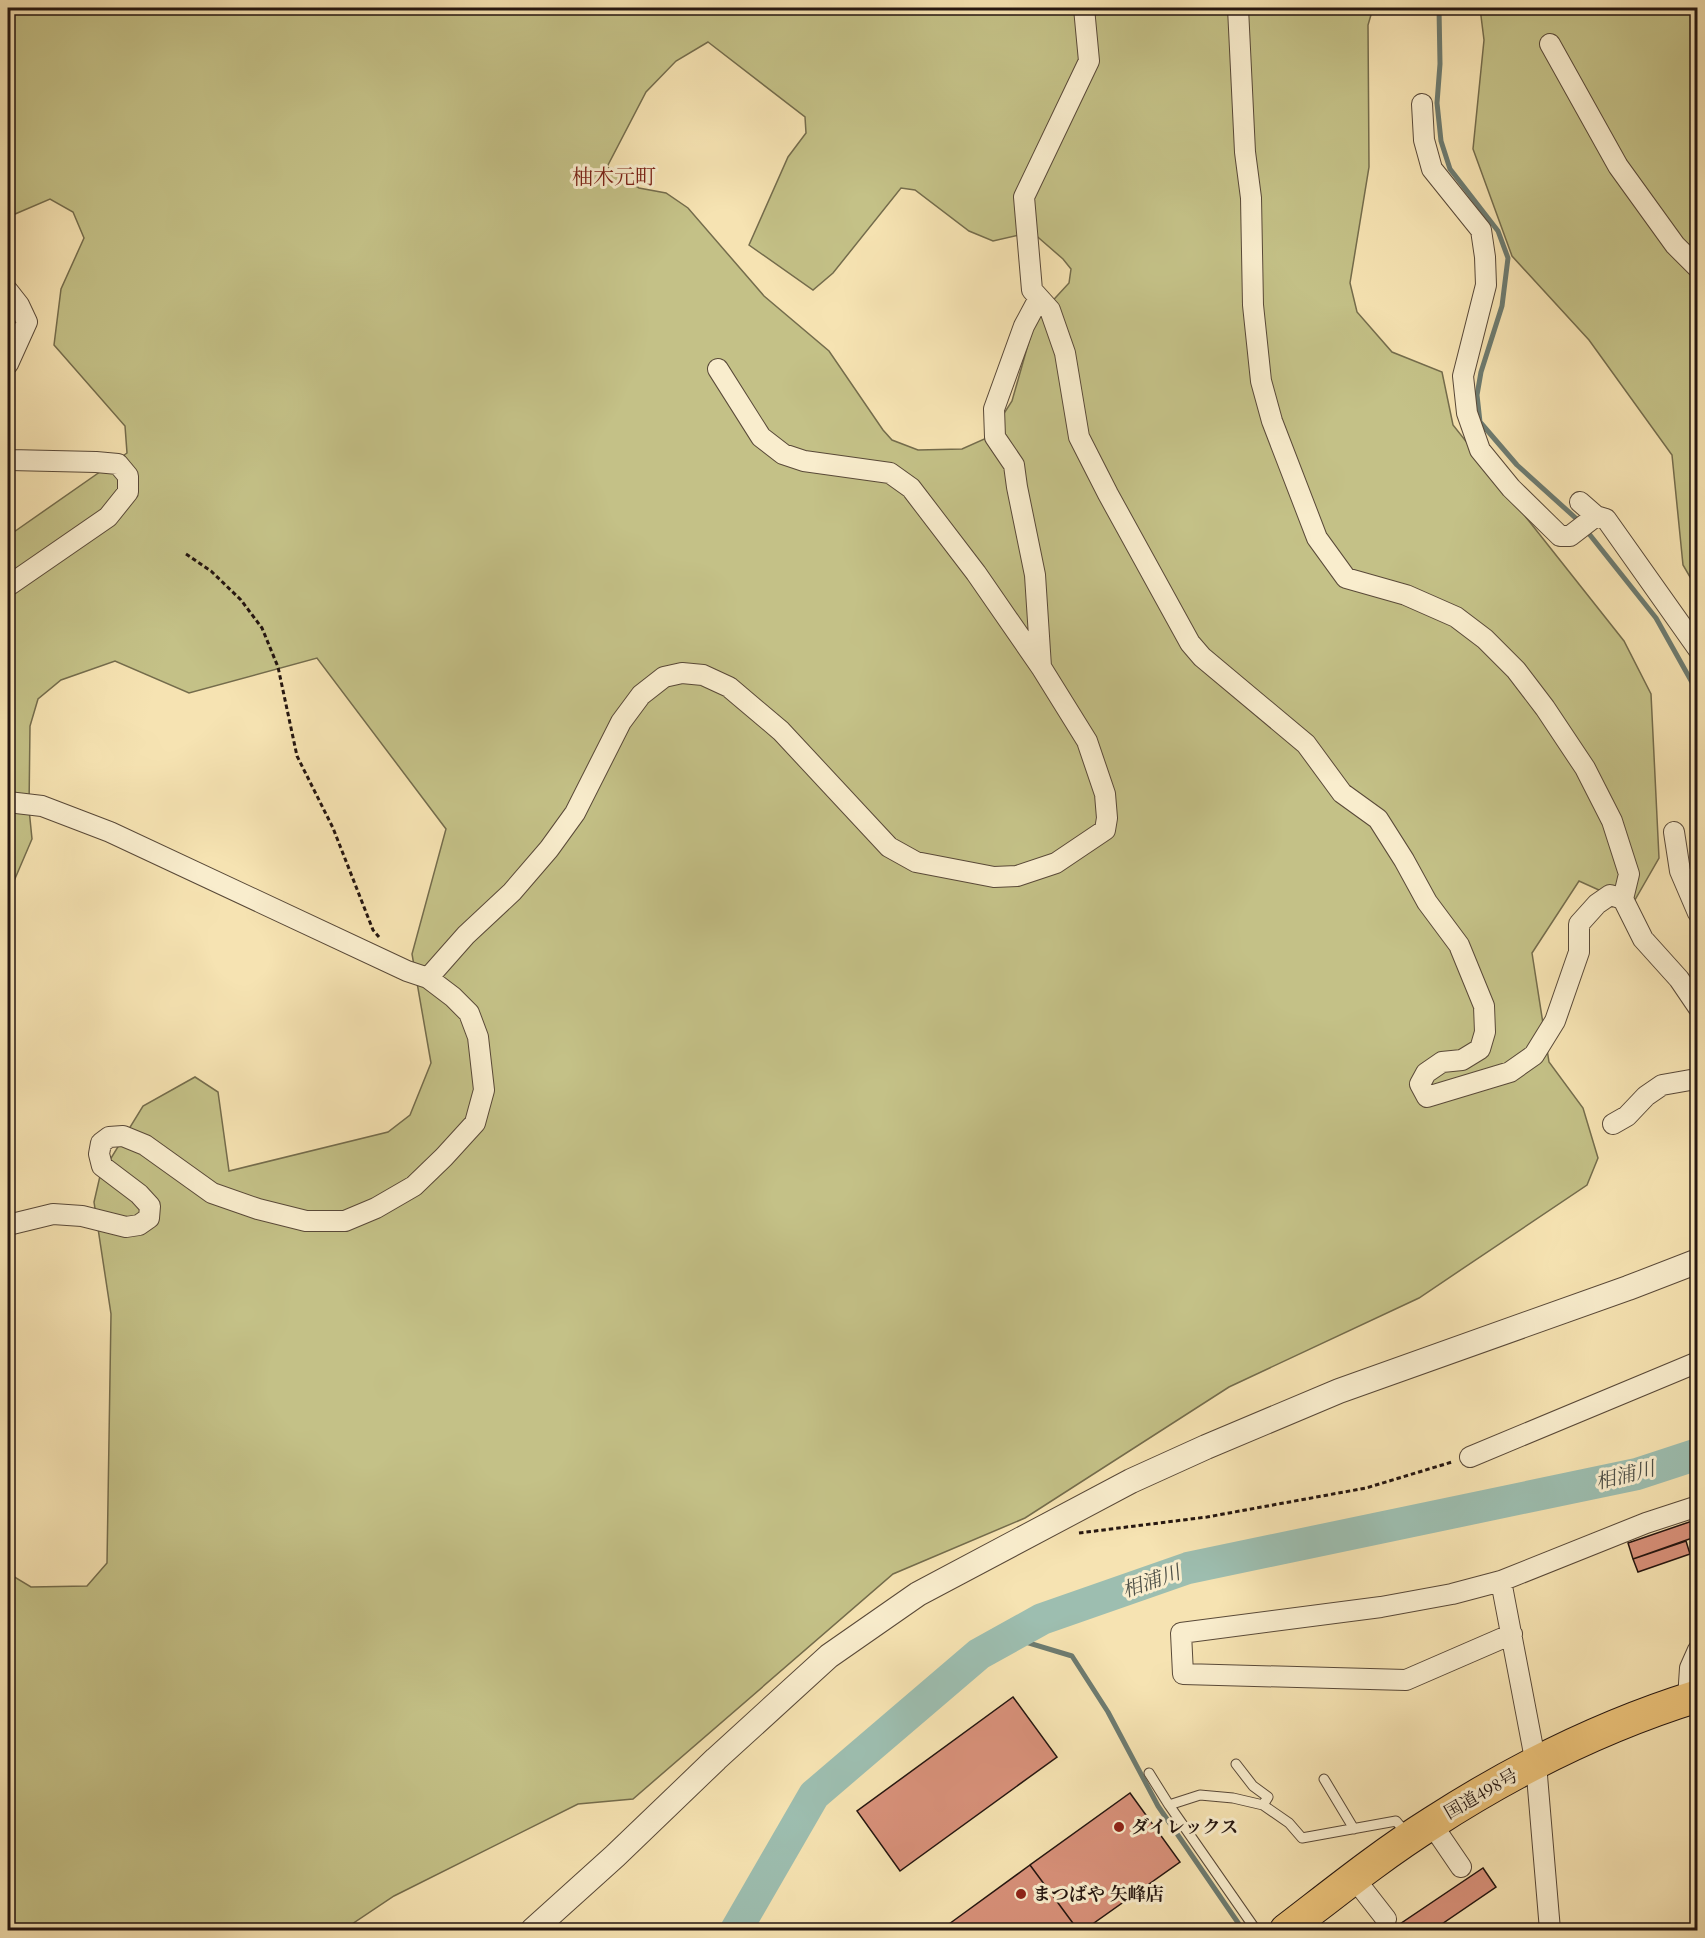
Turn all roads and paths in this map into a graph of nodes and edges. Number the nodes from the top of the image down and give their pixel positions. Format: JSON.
{"nodes":[{"id":1,"x":1084,"y":8,"type":"edge"},
{"id":2,"x":1238,"y":8,"type":"edge"},
{"id":3,"x":1551,"y":44,"type":"dead end"},
{"id":4,"x":1422,"y":104,"type":"dead end"},
{"id":5,"x":1698,"y":268,"type":"edge"},
{"id":6,"x":8,"y":291,"type":"edge"},
{"id":7,"x":1039,"y":298,"type":"junction"},
{"id":8,"x":8,"y":364,"type":"edge"},
{"id":9,"x":718,"y":369,"type":"dead end"},
{"id":10,"x":8,"y":459,"type":"edge"},
{"id":11,"x":1580,"y":502,"type":"dead end"},
{"id":12,"x":1594,"y":518,"type":"junction"},
{"id":13,"x":186,"y":554,"type":"dead end"},
{"id":14,"x":8,"y":586,"type":"edge"},
{"id":15,"x":1698,"y":649,"type":"edge"},
{"id":16,"x":1041,"y":668,"type":"junction"},
{"id":17,"x":8,"y":802,"type":"edge"},
{"id":18,"x":1674,"y":832,"type":"dead end"},
{"id":19,"x":1623,"y":899,"type":"junction"},
{"id":20,"x":1698,"y":913,"type":"edge"},
{"id":21,"x":380,"y":938,"type":"dead end"},
{"id":22,"x":429,"y":978,"type":"junction"},
{"id":23,"x":1698,"y":1007,"type":"edge"},
{"id":24,"x":1666,"y":1076,"type":"dead end"},
{"id":25,"x":1697,"y":1079,"type":"edge"},
{"id":26,"x":1613,"y":1124,"type":"dead end"},
{"id":27,"x":8,"y":1225,"type":"edge"},
{"id":28,"x":1698,"y":1261,"type":"edge"},
{"id":29,"x":1698,"y":1362,"type":"edge"},
{"id":30,"x":1470,"y":1457,"type":"joint"},
{"id":31,"x":1698,"y":1506,"type":"edge"},
{"id":32,"x":1079,"y":1533,"type":"dead end"},
{"id":33,"x":1501,"y":1581,"type":"junction"},
{"id":34,"x":1512,"y":1634,"type":"junction"},
{"id":35,"x":1698,"y":1650,"type":"edge"},
{"id":36,"x":1693,"y":1697,"type":"edge"},
{"id":37,"x":1236,"y":1764,"type":"dead end"},
{"id":38,"x":1536,"y":1764,"type":"junction"},
{"id":39,"x":1149,"y":1773,"type":"dead end"},
{"id":40,"x":1324,"y":1779,"type":"dead end"},
{"id":41,"x":1169,"y":1805,"type":"junction"},
{"id":42,"x":1263,"y":1805,"type":"junction"},
{"id":43,"x":1354,"y":1829,"type":"junction"},
{"id":44,"x":1421,"y":1830,"type":"junction"},
{"id":45,"x":1461,"y":1867,"type":"dead end"},
{"id":46,"x":1354,"y":1878,"type":"junction"},
{"id":47,"x":1386,"y":1919,"type":"dead end"},
{"id":48,"x":533,"y":1930,"type":"edge"},
{"id":49,"x":1257,"y":1930,"type":"edge"},
{"id":50,"x":1286,"y":1930,"type":"edge"},
{"id":51,"x":1550,"y":1930,"type":"edge"}],
"edges":[{"from":1,"to":7,"type":"street"},
{"from":2,"to":19,"type":"street"},
{"from":3,"to":5,"type":"street"},
{"from":4,"to":12,"type":"street"},
{"from":6,"to":8,"type":"street"},
{"from":7,"to":16,"type":"street"},
{"from":7,"to":19,"type":"street"},
{"from":9,"to":16,"type":"street"},
{"from":10,"to":14,"type":"street"},
{"from":11,"to":12,"type":"street"},
{"from":12,"to":15,"type":"street"},
{"from":13,"to":21,"type":"path"},
{"from":16,"to":22,"type":"street"},
{"from":17,"to":22,"type":"street"},
{"from":18,"to":20,"type":"street"},
{"from":19,"to":23,"type":"street"},
{"from":22,"to":27,"type":"street"},
{"from":24,"to":25,"type":"street"},
{"from":25,"to":26,"type":"street"},
{"from":28,"to":48,"type":"street"},
{"from":29,"to":30,"type":"street"},
{"from":30,"to":32,"type":"path"},
{"from":31,"to":33,"type":"street"},
{"from":33,"to":34,"type":"street"},
{"from":33,"to":34,"type":"street"},
{"from":34,"to":38,"type":"street"},
{"from":35,"to":36,"type":"street"},
{"from":36,"to":38,"type":"highway","name":"国道498号"},
{"from":37,"to":42,"type":"lane"},
{"from":38,"to":44,"type":"highway","name":"国道498号"},
{"from":38,"to":51,"type":"street"},
{"from":39,"to":41,"type":"lane"},
{"from":40,"to":43,"type":"lane"},
{"from":41,"to":42,"type":"lane"},
{"from":41,"to":49,"type":"lane"},
{"from":42,"to":43,"type":"lane"},
{"from":43,"to":44,"type":"lane"},
{"from":44,"to":45,"type":"street"},
{"from":44,"to":46,"type":"highway","name":"国道498号"},
{"from":46,"to":47,"type":"street"},
{"from":46,"to":50,"type":"highway","name":"国道498号"}]}
